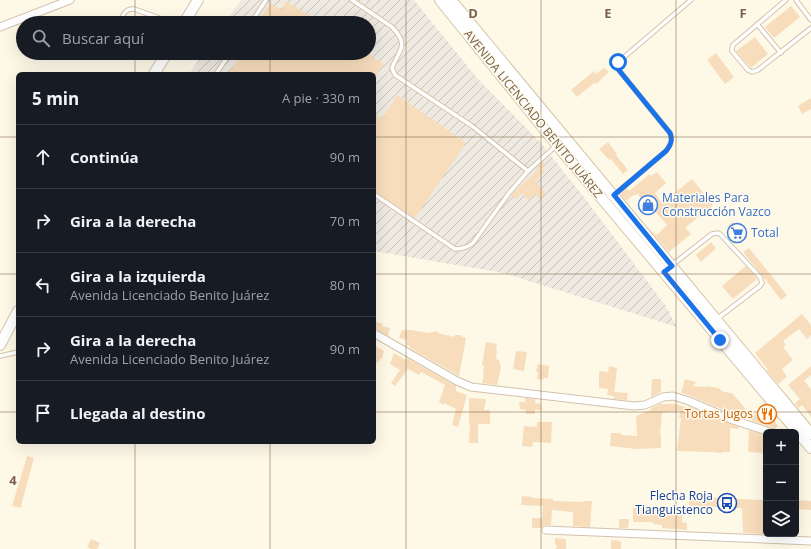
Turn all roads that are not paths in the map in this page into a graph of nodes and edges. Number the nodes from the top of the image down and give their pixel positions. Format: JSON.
{"nodes":[{"id":1,"x":70,"y":0,"type":"edge"},
{"id":2,"x":198,"y":0,"type":"edge"},
{"id":3,"x":266,"y":0,"type":"edge"},
{"id":4,"x":352,"y":0,"type":"edge"},
{"id":5,"x":440,"y":0,"type":"edge"},
{"id":6,"x":451,"y":0,"type":"edge"},
{"id":7,"x":691,"y":0,"type":"edge"},
{"id":8,"x":786,"y":0,"type":"edge"},
{"id":9,"x":796,"y":0,"type":"edge"},
{"id":10,"x":29,"y":16,"type":"edge"},
{"id":11,"x":123,"y":16,"type":"edge"},
{"id":12,"x":154,"y":16,"type":"edge"},
{"id":13,"x":188,"y":16,"type":"edge"},
{"id":14,"x":256,"y":16,"type":"edge"},
{"id":15,"x":376,"y":16,"type":"edge"},
{"id":16,"x":376,"y":16,"type":"edge"},
{"id":17,"x":811,"y":20,"type":"edge"},
{"id":18,"x":16,"y":21,"type":"edge"},
{"id":19,"x":757,"y":24,"type":"junction"},
{"id":20,"x":0,"y":27,"type":"edge"},
{"id":21,"x":811,"y":28,"type":"edge"},
{"id":22,"x":780,"y":53,"type":"junction"},
{"id":23,"x":160,"y":60,"type":"edge"},
{"id":24,"x":225,"y":60,"type":"edge"},
{"id":25,"x":155,"y":72,"type":"edge"},
{"id":26,"x":217,"y":72,"type":"edge"},
{"id":27,"x":566,"y":138,"type":"junction"},
{"id":28,"x":557,"y":145,"type":"junction"},
{"id":29,"x":528,"y":171,"type":"junction"},
{"id":30,"x":376,"y":195,"type":"edge"},
{"id":31,"x":614,"y":195,"type":"junction"},
{"id":32,"x":672,"y":266,"type":"junction"},
{"id":33,"x":664,"y":272,"type":"junction"},
{"id":34,"x":16,"y":315,"type":"edge"},
{"id":35,"x":712,"y":322,"type":"junction"},
{"id":36,"x":377,"y":335,"type":"dead end"},
{"id":37,"x":0,"y":345,"type":"edge"},
{"id":38,"x":16,"y":352,"type":"edge"},
{"id":39,"x":0,"y":356,"type":"edge"},
{"id":40,"x":763,"y":430,"type":"edge"},
{"id":41,"x":804,"y":434,"type":"edge"},
{"id":42,"x":811,"y":448,"type":"edge"},
{"id":43,"x":546,"y":530,"type":"dead end"},
{"id":44,"x":811,"y":541,"type":"edge"}],
"edges":[{"from":1,"to":10,"type":"street"},
{"from":2,"to":13,"type":"main road"},
{"from":3,"to":14,"type":"lane"},
{"from":4,"to":16,"type":"lane"},
{"from":5,"to":28,"type":"main road","name":"AVENIDA LICENCIADO BENITO JUÁREZ"},
{"from":6,"to":27,"type":"main road","name":"AVENIDA LICENCIADO BENITO JUÁREZ"},
{"from":7,"to":31,"type":"lane"},
{"from":8,"to":19,"type":"lane"},
{"from":9,"to":17,"type":"lane"},
{"from":11,"to":12,"type":"lane"},
{"from":15,"to":29,"type":"lane"},
{"from":18,"to":20,"type":"street"},
{"from":19,"to":22,"type":"lane"},
{"from":19,"to":22,"type":"lane"},
{"from":21,"to":22,"type":"lane"},
{"from":23,"to":25,"type":"main road"},
{"from":24,"to":26,"type":"lane"},
{"from":27,"to":28,"type":"lane"},
{"from":27,"to":31,"type":"main road","name":"AVENIDA LICENCIADO BENITO JUÁREZ"},
{"from":28,"to":29,"type":"lane"},
{"from":28,"to":33,"type":"main road","name":"AVENIDA LICENCIADO BENITO JUÁREZ"},
{"from":29,"to":30,"type":"lane"},
{"from":31,"to":32,"type":"main road","name":"AVENIDA LICENCIADO BENITO JUÁREZ"},
{"from":32,"to":33,"type":"lane"},
{"from":32,"to":35,"type":"main road","name":"AVENIDA LICENCIADO BENITO JUÁREZ"},
{"from":32,"to":35,"type":"lane"},
{"from":33,"to":35,"type":"main road","name":"AVENIDA LICENCIADO BENITO JUÁREZ"},
{"from":34,"to":37,"type":"main road"},
{"from":35,"to":41,"type":"main road","name":"AVENIDA LICENCIADO BENITO JUÁREZ"},
{"from":36,"to":40,"type":"street"},
{"from":38,"to":39,"type":"lane"},
{"from":41,"to":42,"type":"main road","name":"AVENIDA LICENCIADO BENITO JUÁREZ"},
{"from":43,"to":44,"type":"street"}]}
